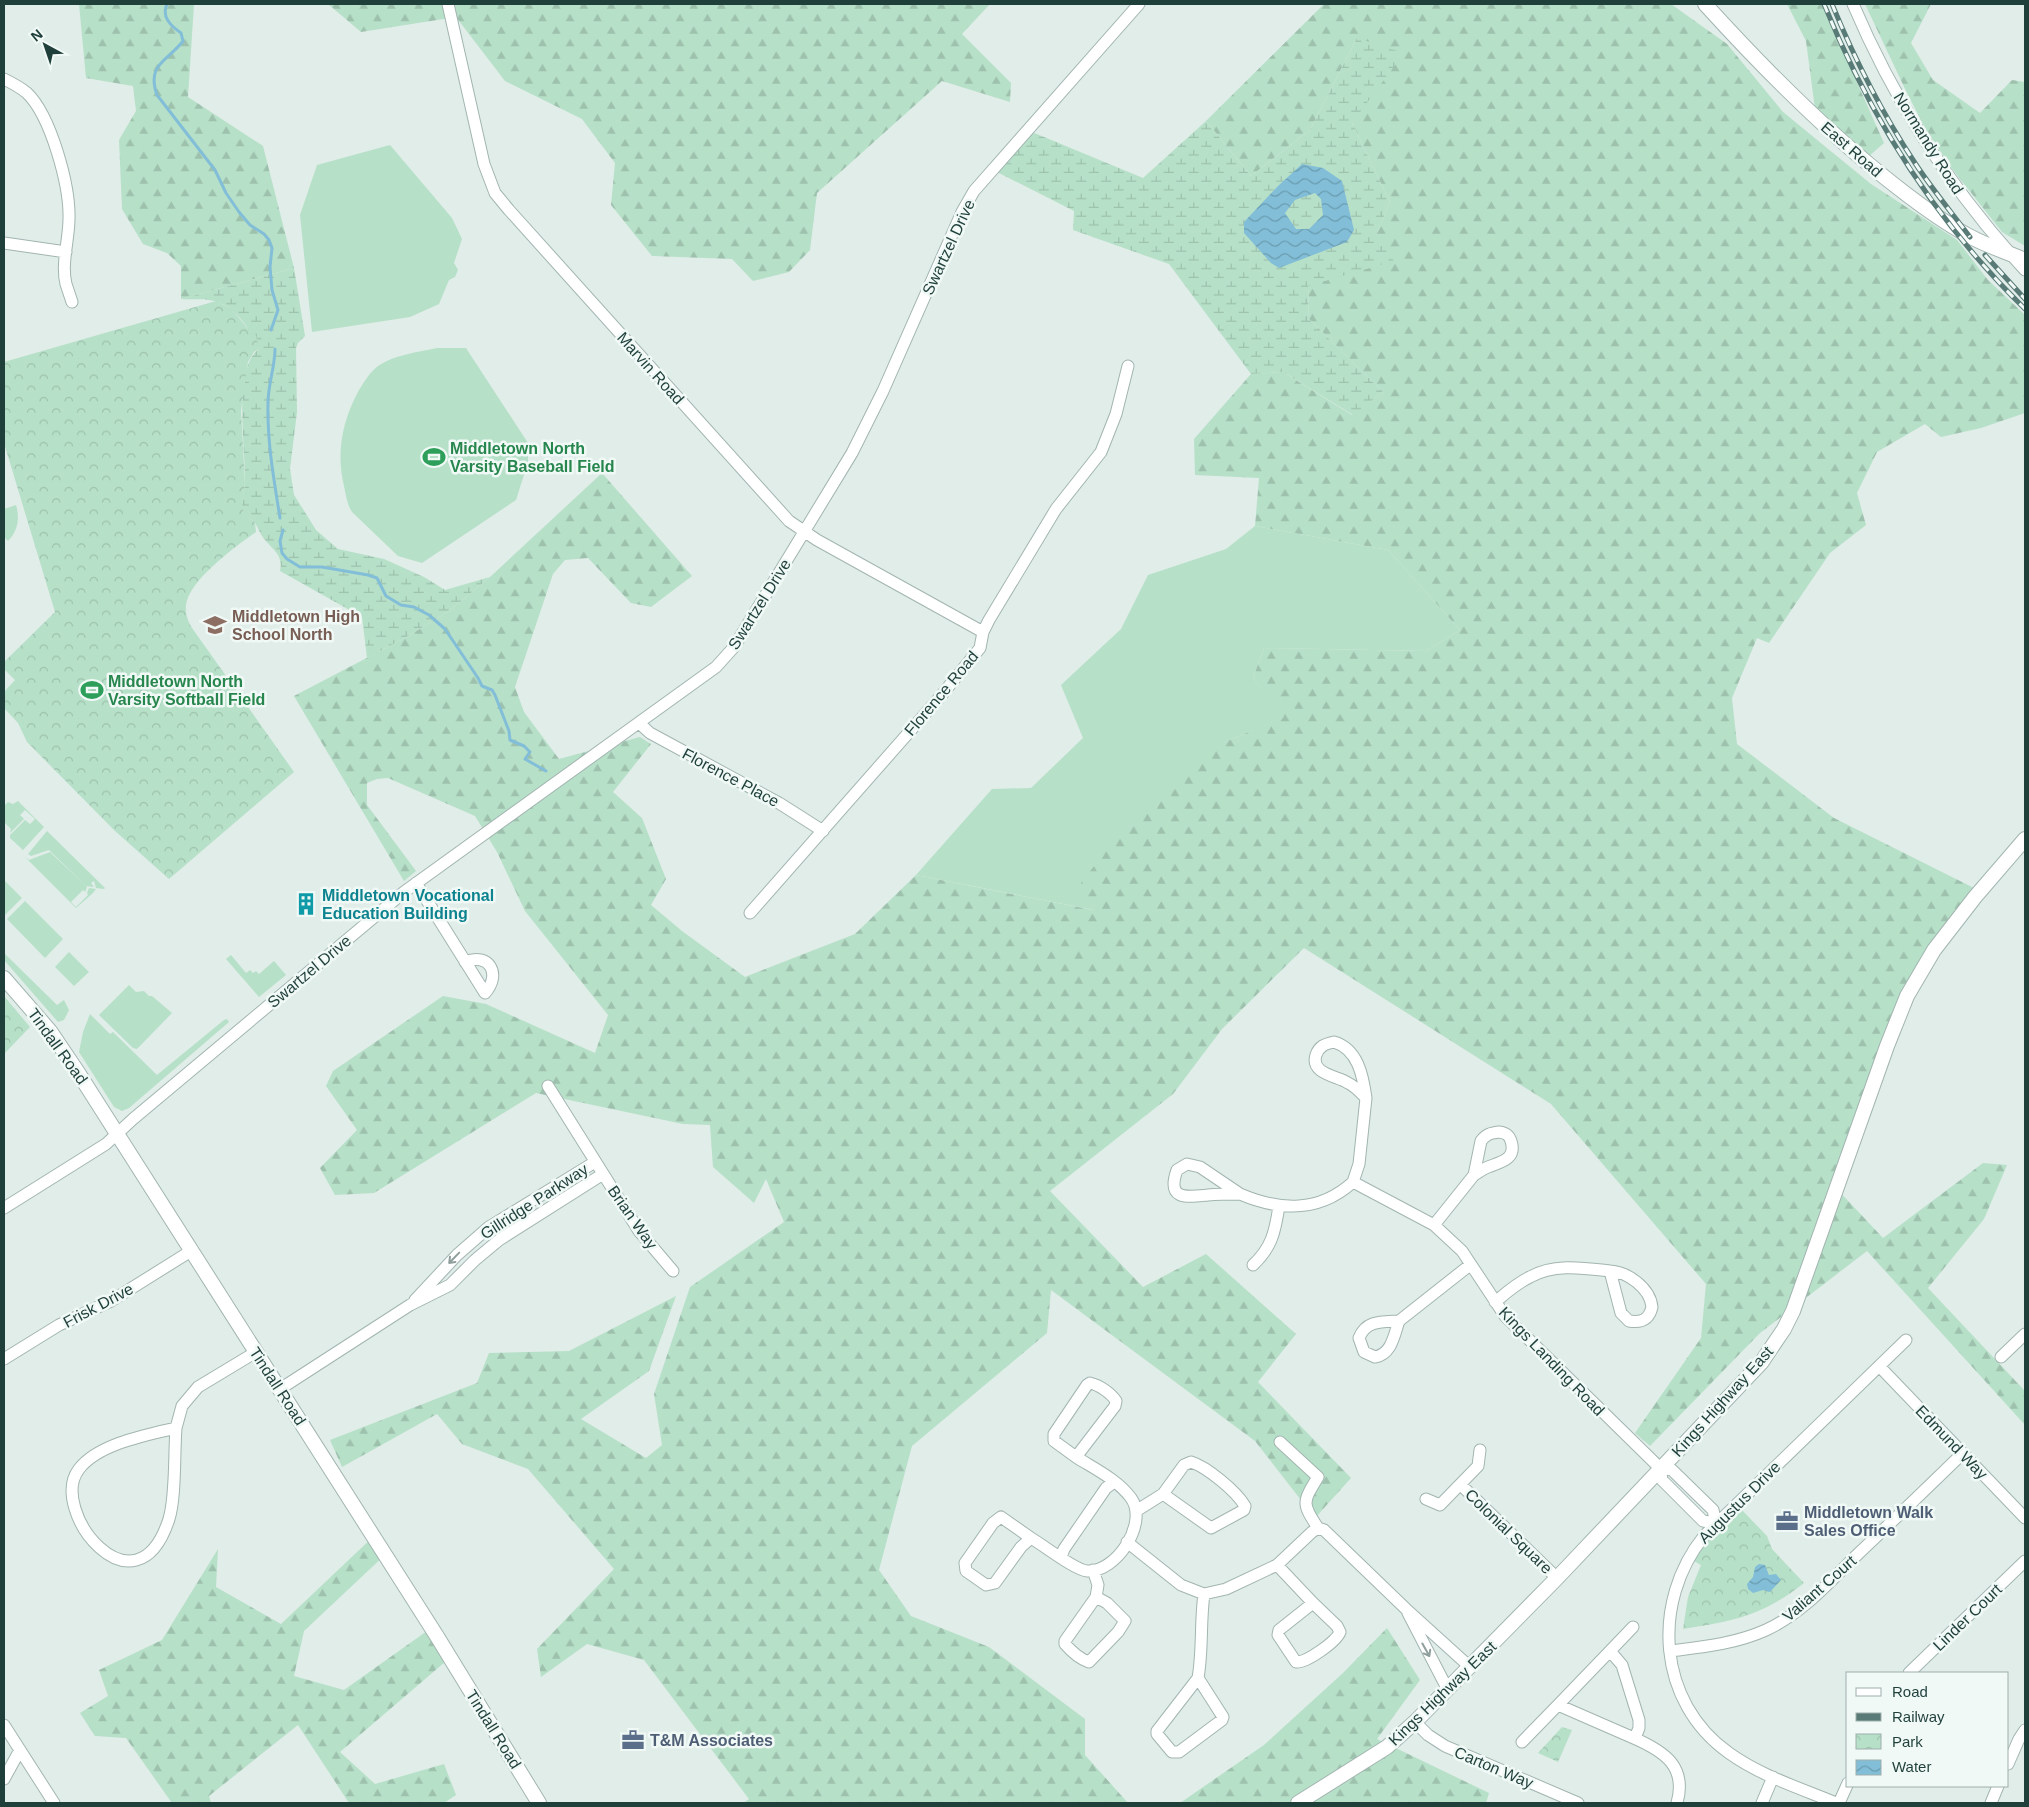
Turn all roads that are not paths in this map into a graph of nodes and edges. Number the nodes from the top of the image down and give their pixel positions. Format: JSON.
{"nodes":[{"id":1,"x":448,"y":4,"type":"edge"},
{"id":2,"x":1139,"y":4,"type":"edge"},
{"id":3,"x":1705,"y":4,"type":"edge"},
{"id":4,"x":1853,"y":4,"type":"edge"},
{"id":5,"x":4,"y":79,"type":"edge"},
{"id":6,"x":4,"y":243,"type":"edge"},
{"id":7,"x":66,"y":252,"type":"junction"},
{"id":8,"x":2009,"y":253,"type":"junction"},
{"id":9,"x":2025,"y":260,"type":"edge"},
{"id":10,"x":2025,"y":270,"type":"edge"},
{"id":11,"x":72,"y":302,"type":"dead end"},
{"id":12,"x":1128,"y":366,"type":"dead end"},
{"id":13,"x":804,"y":531,"type":"junction"},
{"id":14,"x":983,"y":632,"type":"junction"},
{"id":15,"x":639,"y":723,"type":"junction"},
{"id":16,"x":823,"y":830,"type":"junction"},
{"id":17,"x":2025,"y":839,"type":"edge"},
{"id":18,"x":416,"y":883,"type":"junction"},
{"id":19,"x":750,"y":913,"type":"dead end"},
{"id":20,"x":465,"y":962,"type":"dead end"},
{"id":21,"x":4,"y":978,"type":"edge"},
{"id":22,"x":548,"y":1086,"type":"dead end"},
{"id":23,"x":1366,"y":1098,"type":"junction"},
{"id":24,"x":117,"y":1134,"type":"junction"},
{"id":25,"x":595,"y":1162,"type":"junction"},
{"id":26,"x":603,"y":1174,"type":"junction"},
{"id":27,"x":1474,"y":1175,"type":"dead end"},
{"id":28,"x":1353,"y":1182,"type":"junction"},
{"id":29,"x":1240,"y":1194,"type":"junction"},
{"id":30,"x":524,"y":1205,"type":"junction"},
{"id":31,"x":1279,"y":1206,"type":"junction"},
{"id":32,"x":4,"y":1208,"type":"edge"},
{"id":33,"x":533,"y":1218,"type":"junction"},
{"id":34,"x":1434,"y":1225,"type":"junction"},
{"id":35,"x":473,"y":1240,"type":"junction"},
{"id":36,"x":192,"y":1251,"type":"junction"},
{"id":37,"x":484,"y":1253,"type":"junction"},
{"id":38,"x":1253,"y":1265,"type":"dead end"},
{"id":39,"x":1470,"y":1266,"type":"junction"},
{"id":40,"x":673,"y":1271,"type":"dead end"},
{"id":41,"x":1610,"y":1271,"type":"junction"},
{"id":42,"x":1495,"y":1302,"type":"junction"},
{"id":43,"x":410,"y":1305,"type":"junction"},
{"id":44,"x":1399,"y":1321,"type":"dead end"},
{"id":45,"x":2025,"y":1334,"type":"edge"},
{"id":46,"x":1906,"y":1340,"type":"dead end"},
{"id":47,"x":256,"y":1352,"type":"junction"},
{"id":48,"x":2001,"y":1357,"type":"dead end"},
{"id":49,"x":4,"y":1359,"type":"edge"},
{"id":50,"x":1879,"y":1366,"type":"junction"},
{"id":51,"x":280,"y":1389,"type":"junction"},
{"id":52,"x":176,"y":1428,"type":"junction"},
{"id":53,"x":1280,"y":1442,"type":"dead end"},
{"id":54,"x":1480,"y":1450,"type":"dead end"},
{"id":55,"x":1963,"y":1453,"type":"junction"},
{"id":56,"x":1076,"y":1457,"type":"junction"},
{"id":57,"x":1660,"y":1468,"type":"junction"},
{"id":58,"x":1114,"y":1482,"type":"junction"},
{"id":59,"x":1462,"y":1485,"type":"junction"},
{"id":60,"x":1163,"y":1494,"type":"junction"},
{"id":61,"x":1426,"y":1500,"type":"dead end"},
{"id":62,"x":1136,"y":1511,"type":"junction"},
{"id":63,"x":2025,"y":1518,"type":"edge"},
{"id":64,"x":1716,"y":1523,"type":"junction"},
{"id":65,"x":1318,"y":1528,"type":"junction"},
{"id":66,"x":1031,"y":1538,"type":"junction"},
{"id":67,"x":1127,"y":1542,"type":"junction"},
{"id":68,"x":1061,"y":1557,"type":"junction"},
{"id":69,"x":2025,"y":1561,"type":"edge"},
{"id":70,"x":1277,"y":1565,"type":"junction"},
{"id":71,"x":1093,"y":1570,"type":"junction"},
{"id":72,"x":1557,"y":1578,"type":"junction"},
{"id":73,"x":1204,"y":1594,"type":"junction"},
{"id":74,"x":1096,"y":1597,"type":"junction"},
{"id":75,"x":1314,"y":1603,"type":"junction"},
{"id":76,"x":1406,"y":1609,"type":"junction"},
{"id":77,"x":1633,"y":1627,"type":"dead end"},
{"id":78,"x":1610,"y":1651,"type":"junction"},
{"id":79,"x":1670,"y":1651,"type":"junction"},
{"id":80,"x":1470,"y":1667,"type":"junction"},
{"id":81,"x":1909,"y":1672,"type":"edge"},
{"id":82,"x":1198,"y":1678,"type":"junction"},
{"id":83,"x":1448,"y":1690,"type":"junction"},
{"id":84,"x":1558,"y":1705,"type":"junction"},
{"id":85,"x":1416,"y":1722,"type":"junction"},
{"id":86,"x":4,"y":1725,"type":"edge"},
{"id":87,"x":2025,"y":1730,"type":"edge"},
{"id":88,"x":1635,"y":1738,"type":"junction"},
{"id":89,"x":1522,"y":1742,"type":"dead end"},
{"id":90,"x":20,"y":1750,"type":"junction"},
{"id":91,"x":2009,"y":1762,"type":"edge"},
{"id":92,"x":1773,"y":1777,"type":"junction"},
{"id":93,"x":4,"y":1779,"type":"edge"},
{"id":94,"x":1846,"y":1787,"type":"edge"},
{"id":95,"x":1998,"y":1787,"type":"edge"},
{"id":96,"x":54,"y":1803,"type":"edge"},
{"id":97,"x":540,"y":1803,"type":"edge"},
{"id":98,"x":1298,"y":1803,"type":"edge"},
{"id":99,"x":1578,"y":1803,"type":"edge"},
{"id":100,"x":1677,"y":1803,"type":"edge"},
{"id":101,"x":1762,"y":1803,"type":"edge"},
{"id":102,"x":1838,"y":1803,"type":"edge"},
{"id":103,"x":1991,"y":1803,"type":"edge"}],
"edges":[{"from":1,"to":13,"type":"street","name":"Marvin Road"},
{"from":2,"to":13,"type":"street","name":"Swartzel Drive"},
{"from":3,"to":8,"type":"street","name":"East Road"},
{"from":4,"to":8,"type":"street","name":"Normandy Road"},
{"from":5,"to":7,"type":"street"},
{"from":6,"to":7,"type":"street"},
{"from":7,"to":11,"type":"street"},
{"from":8,"to":9,"type":"street","name":"East Road"},
{"from":8,"to":10,"type":"street","name":"Normandy Road"},
{"from":12,"to":14,"type":"street","name":"Florence Road"},
{"from":13,"to":14,"type":"street","name":"Marvin Road"},
{"from":13,"to":15,"type":"street","name":"Swartzel Drive"},
{"from":14,"to":16,"type":"street","name":"Florence Road"},
{"from":15,"to":16,"type":"street","name":"Florence Place"},
{"from":15,"to":18,"type":"street","name":"Swartzel Drive"},
{"from":16,"to":19,"type":"street","name":"Florence Road"},
{"from":17,"to":57,"type":"street","name":"Kings Highway East"},
{"from":18,"to":20,"type":"street"},
{"from":18,"to":24,"type":"street","name":"Swartzel Drive"},
{"from":21,"to":24,"type":"street","name":"Tindall Road"},
{"from":22,"to":25,"type":"street","name":"Brian Way"},
{"from":23,"to":23,"type":"street"},
{"from":23,"to":28,"type":"street"},
{"from":24,"to":32,"type":"street","name":"Swartzel Drive"},
{"from":24,"to":36,"type":"street","name":"Tindall Road"},
{"from":25,"to":26,"type":"street","name":"Brian Way"},
{"from":25,"to":30,"type":"street","name":"Gillridge Parkway"},
{"from":26,"to":33,"type":"street","name":"Gillridge Parkway"},
{"from":26,"to":40,"type":"street","name":"Brian Way"},
{"from":27,"to":34,"type":"street"},
{"from":28,"to":31,"type":"street"},
{"from":28,"to":34,"type":"street","name":"Kings Landing Road"},
{"from":29,"to":29,"type":"street"},
{"from":29,"to":31,"type":"street"},
{"from":30,"to":33,"type":"street"},
{"from":30,"to":35,"type":"street","name":"Gillridge Parkway"},
{"from":31,"to":38,"type":"street"},
{"from":33,"to":37,"type":"street","name":"Gillridge Parkway"},
{"from":34,"to":39,"type":"street","name":"Kings Landing Road"},
{"from":35,"to":37,"type":"street"},
{"from":35,"to":43,"type":"street","name":"Gillridge Parkway","one_way":true},
{"from":36,"to":47,"type":"street","name":"Tindall Road"},
{"from":36,"to":49,"type":"street","name":"Frisk Drive"},
{"from":37,"to":43,"type":"street","name":"Gillridge Parkway"},
{"from":39,"to":42,"type":"street","name":"Kings Landing Road"},
{"from":39,"to":44,"type":"street"},
{"from":41,"to":41,"type":"street"},
{"from":41,"to":42,"type":"street"},
{"from":42,"to":57,"type":"street","name":"Kings Landing Road"},
{"from":43,"to":51,"type":"street","name":"Gillridge Parkway"},
{"from":45,"to":48,"type":"street"},
{"from":46,"to":50,"type":"street","name":"Augustus Drive"},
{"from":47,"to":51,"type":"street","name":"Tindall Road"},
{"from":47,"to":52,"type":"street"},
{"from":50,"to":55,"type":"street","name":"Edmund Way"},
{"from":50,"to":64,"type":"street","name":"Augustus Drive"},
{"from":51,"to":97,"type":"street","name":"Tindall Road"},
{"from":52,"to":52,"type":"street"},
{"from":53,"to":65,"type":"street"},
{"from":54,"to":59,"type":"street"},
{"from":55,"to":63,"type":"street","name":"Edmund Way"},
{"from":55,"to":79,"type":"street","name":"Valiant Court"},
{"from":56,"to":56,"type":"street"},
{"from":56,"to":58,"type":"street"},
{"from":57,"to":64,"type":"street","name":"Kings Landing Road"},
{"from":57,"to":72,"type":"street","name":"Kings Highway East"},
{"from":58,"to":62,"type":"street"},
{"from":58,"to":68,"type":"street"},
{"from":59,"to":61,"type":"street"},
{"from":59,"to":72,"type":"street","name":"Colonial Square"},
{"from":60,"to":60,"type":"street"},
{"from":60,"to":62,"type":"street"},
{"from":62,"to":67,"type":"street"},
{"from":64,"to":79,"type":"street","name":"Augustus Drive"},
{"from":65,"to":70,"type":"street"},
{"from":65,"to":76,"type":"street"},
{"from":66,"to":66,"type":"street"},
{"from":66,"to":68,"type":"street"},
{"from":67,"to":71,"type":"street"},
{"from":67,"to":73,"type":"street"},
{"from":68,"to":71,"type":"street"},
{"from":69,"to":81,"type":"street","name":"Linder Court"},
{"from":70,"to":73,"type":"street"},
{"from":70,"to":75,"type":"street"},
{"from":71,"to":74,"type":"street"},
{"from":72,"to":80,"type":"street","name":"Kings Highway East"},
{"from":73,"to":82,"type":"street"},
{"from":74,"to":74,"type":"street"},
{"from":75,"to":75,"type":"street"},
{"from":76,"to":80,"type":"street"},
{"from":76,"to":83,"type":"street","one_way":true},
{"from":77,"to":78,"type":"street"},
{"from":78,"to":84,"type":"street"},
{"from":78,"to":88,"type":"street"},
{"from":79,"to":92,"type":"street","name":"Augustus Drive"},
{"from":80,"to":83,"type":"street","name":"Kings Highway East"},
{"from":82,"to":82,"type":"street"},
{"from":83,"to":85,"type":"street","name":"Kings Highway East"},
{"from":84,"to":88,"type":"street"},
{"from":84,"to":89,"type":"street"},
{"from":85,"to":98,"type":"street","name":"Kings Highway East"},
{"from":85,"to":99,"type":"street","name":"Carton Way"},
{"from":86,"to":90,"type":"street"},
{"from":87,"to":91,"type":"street"},
{"from":88,"to":100,"type":"street"},
{"from":90,"to":93,"type":"street"},
{"from":90,"to":96,"type":"street"},
{"from":92,"to":101,"type":"street"},
{"from":92,"to":102,"type":"street","name":"Augustus Drive"},
{"from":94,"to":102,"type":"street"},
{"from":95,"to":103,"type":"street"}]}
